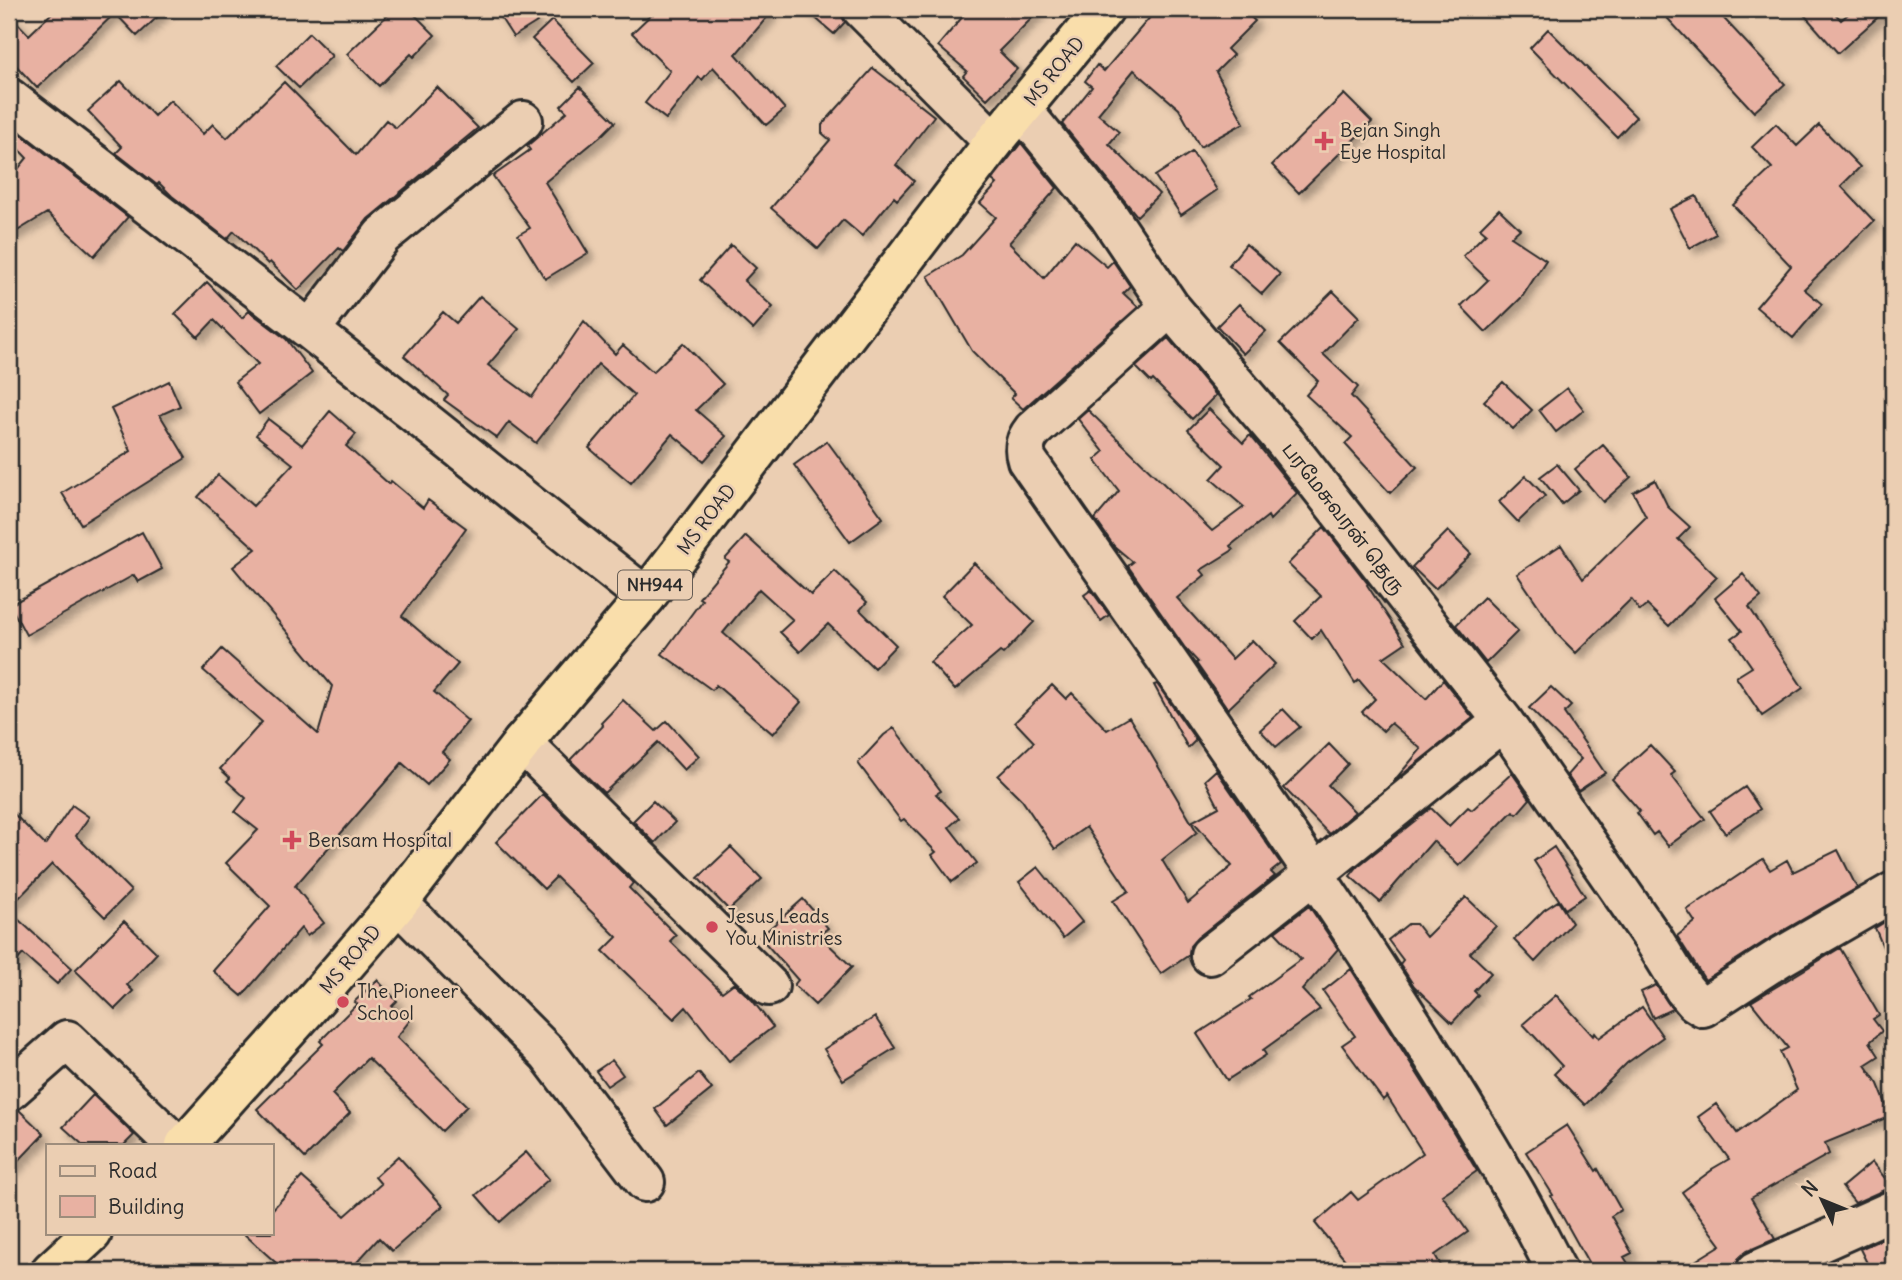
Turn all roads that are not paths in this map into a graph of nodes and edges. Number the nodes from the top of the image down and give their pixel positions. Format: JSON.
{"nodes":[{"id":1,"x":862,"y":9,"type":"edge"},
{"id":2,"x":1104,"y":9,"type":"edge"},
{"id":3,"x":9,"y":98,"type":"edge"},
{"id":4,"x":1022,"y":110,"type":"junction"},
{"id":5,"x":523,"y":121,"type":"dead end"},
{"id":6,"x":994,"y":142,"type":"junction"},
{"id":7,"x":1170,"y":307,"type":"junction"},
{"id":8,"x":310,"y":330,"type":"junction"},
{"id":9,"x":646,"y":597,"type":"junction"},
{"id":10,"x":1503,"y":721,"type":"junction"},
{"id":11,"x":522,"y":743,"type":"junction"},
{"id":12,"x":1314,"y":874,"type":"junction"},
{"id":13,"x":1893,"y":892,"type":"edge"},
{"id":14,"x":398,"y":903,"type":"junction"},
{"id":15,"x":1210,"y":955,"type":"dead end"},
{"id":16,"x":769,"y":986,"type":"dead end"},
{"id":17,"x":13,"y":1080,"type":"edge"},
{"id":18,"x":175,"y":1144,"type":"edge"},
{"id":19,"x":186,"y":1144,"type":"edge"},
{"id":20,"x":645,"y":1182,"type":"dead end"},
{"id":21,"x":1893,"y":1210,"type":"edge"},
{"id":22,"x":91,"y":1234,"type":"edge"},
{"id":23,"x":51,"y":1271,"type":"edge"},
{"id":24,"x":1557,"y":1271,"type":"edge"},
{"id":25,"x":1756,"y":1271,"type":"edge"}],
"edges":[{"from":1,"to":6,"type":"street"},
{"from":2,"to":4,"type":"highway","name":"MS ROAD","number":"NH944"},
{"from":3,"to":8,"type":"street"},
{"from":4,"to":6,"type":"highway","name":"MS ROAD","number":"NH944"},
{"from":4,"to":7,"type":"street","name":"பரமேசுவரன் தெரு"},
{"from":5,"to":8,"type":"street"},
{"from":6,"to":9,"type":"highway","name":"MS ROAD","number":"NH944"},
{"from":7,"to":10,"type":"street","name":"பரமேசுவரன் தெரு"},
{"from":7,"to":12,"type":"street"},
{"from":8,"to":9,"type":"street"},
{"from":9,"to":11,"type":"highway","name":"MS ROAD","number":"NH944"},
{"from":10,"to":12,"type":"street"},
{"from":10,"to":13,"type":"street","name":"பரமேசுவரன் தெரு"},
{"from":11,"to":14,"type":"highway","name":"MS ROAD","number":"NH944"},
{"from":11,"to":16,"type":"street"},
{"from":12,"to":15,"type":"street"},
{"from":12,"to":24,"type":"street"},
{"from":14,"to":19,"type":"highway","name":"MS ROAD","number":"NH944"},
{"from":14,"to":20,"type":"street"},
{"from":17,"to":18,"type":"street"},
{"from":21,"to":25,"type":"street"},
{"from":22,"to":23,"type":"highway"}]}
